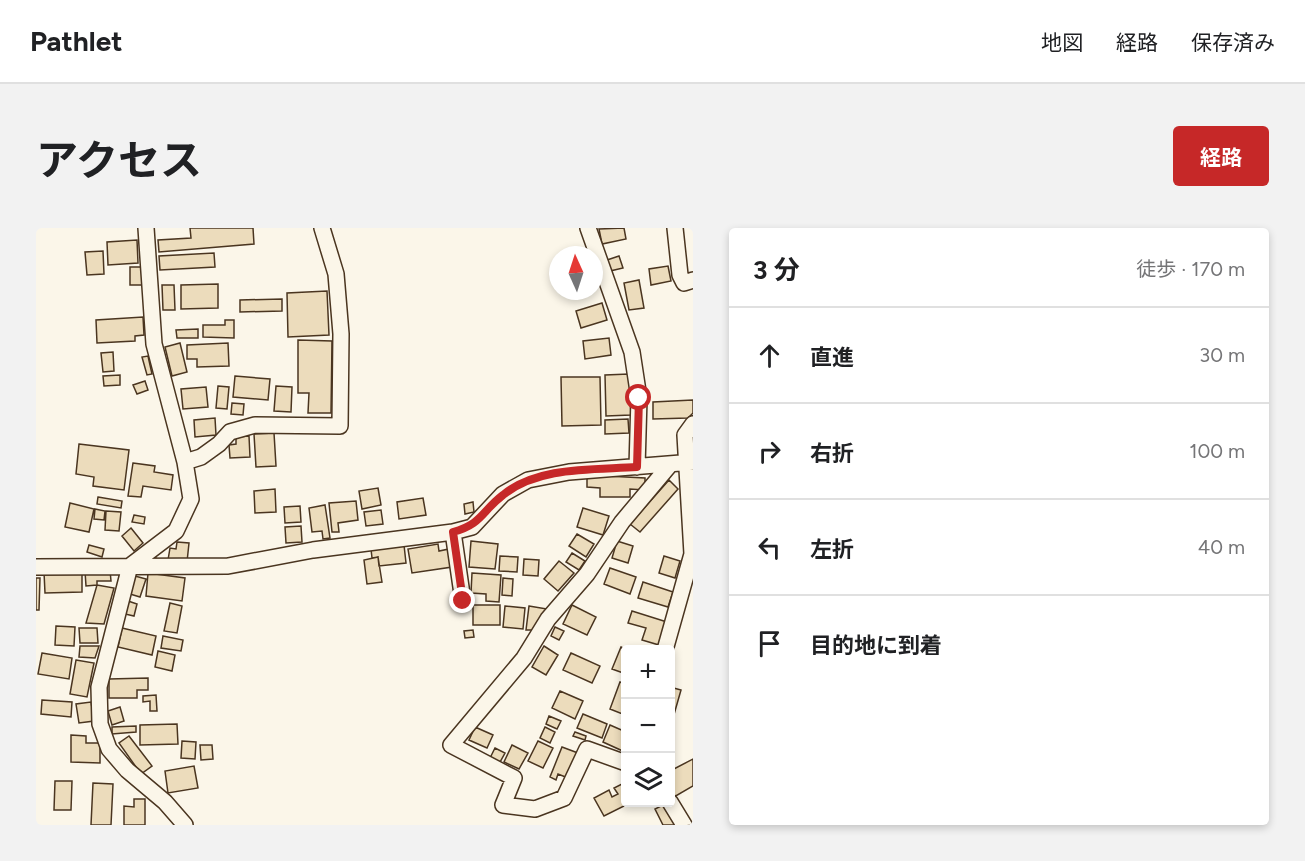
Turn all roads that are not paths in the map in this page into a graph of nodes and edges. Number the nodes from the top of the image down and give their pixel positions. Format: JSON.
{"nodes":[{"id":1,"x":146,"y":228,"type":"edge"},
{"id":2,"x":322,"y":228,"type":"edge"},
{"id":3,"x":588,"y":228,"type":"edge"},
{"id":4,"x":675,"y":228,"type":"edge"},
{"id":5,"x":693,"y":280,"type":"edge"},
{"id":6,"x":693,"y":424,"type":"edge"},
{"id":7,"x":185,"y":462,"type":"junction"},
{"id":8,"x":690,"y":463,"type":"edge"},
{"id":9,"x":669,"y":466,"type":"junction"},
{"id":10,"x":637,"y":467,"type":"junction"},
{"id":11,"x":453,"y":532,"type":"junction"},
{"id":12,"x":693,"y":554,"type":"edge"},
{"id":13,"x":130,"y":566,"type":"junction"},
{"id":14,"x":36,"y":567,"type":"edge"},
{"id":15,"x":463,"y":601,"type":"dead end"},
{"id":16,"x":666,"y":645,"type":"edge"},
{"id":17,"x":621,"y":761,"type":"edge"},
{"id":18,"x":673,"y":807,"type":"edge"},
{"id":19,"x":185,"y":825,"type":"edge"},
{"id":20,"x":684,"y":825,"type":"edge"}],
"edges":[{"from":1,"to":7,"type":"street"},
{"from":2,"to":7,"type":"street"},
{"from":3,"to":10,"type":"street"},
{"from":4,"to":5,"type":"street"},
{"from":6,"to":8,"type":"street"},
{"from":7,"to":13,"type":"street"},
{"from":8,"to":9,"type":"street"},
{"from":8,"to":12,"type":"street"},
{"from":9,"to":10,"type":"street"},
{"from":9,"to":17,"type":"street"},
{"from":10,"to":11,"type":"street"},
{"from":11,"to":13,"type":"street"},
{"from":11,"to":15,"type":"street"},
{"from":12,"to":16,"type":"street"},
{"from":13,"to":14,"type":"street"},
{"from":13,"to":19,"type":"street"},
{"from":18,"to":20,"type":"street"}]}
